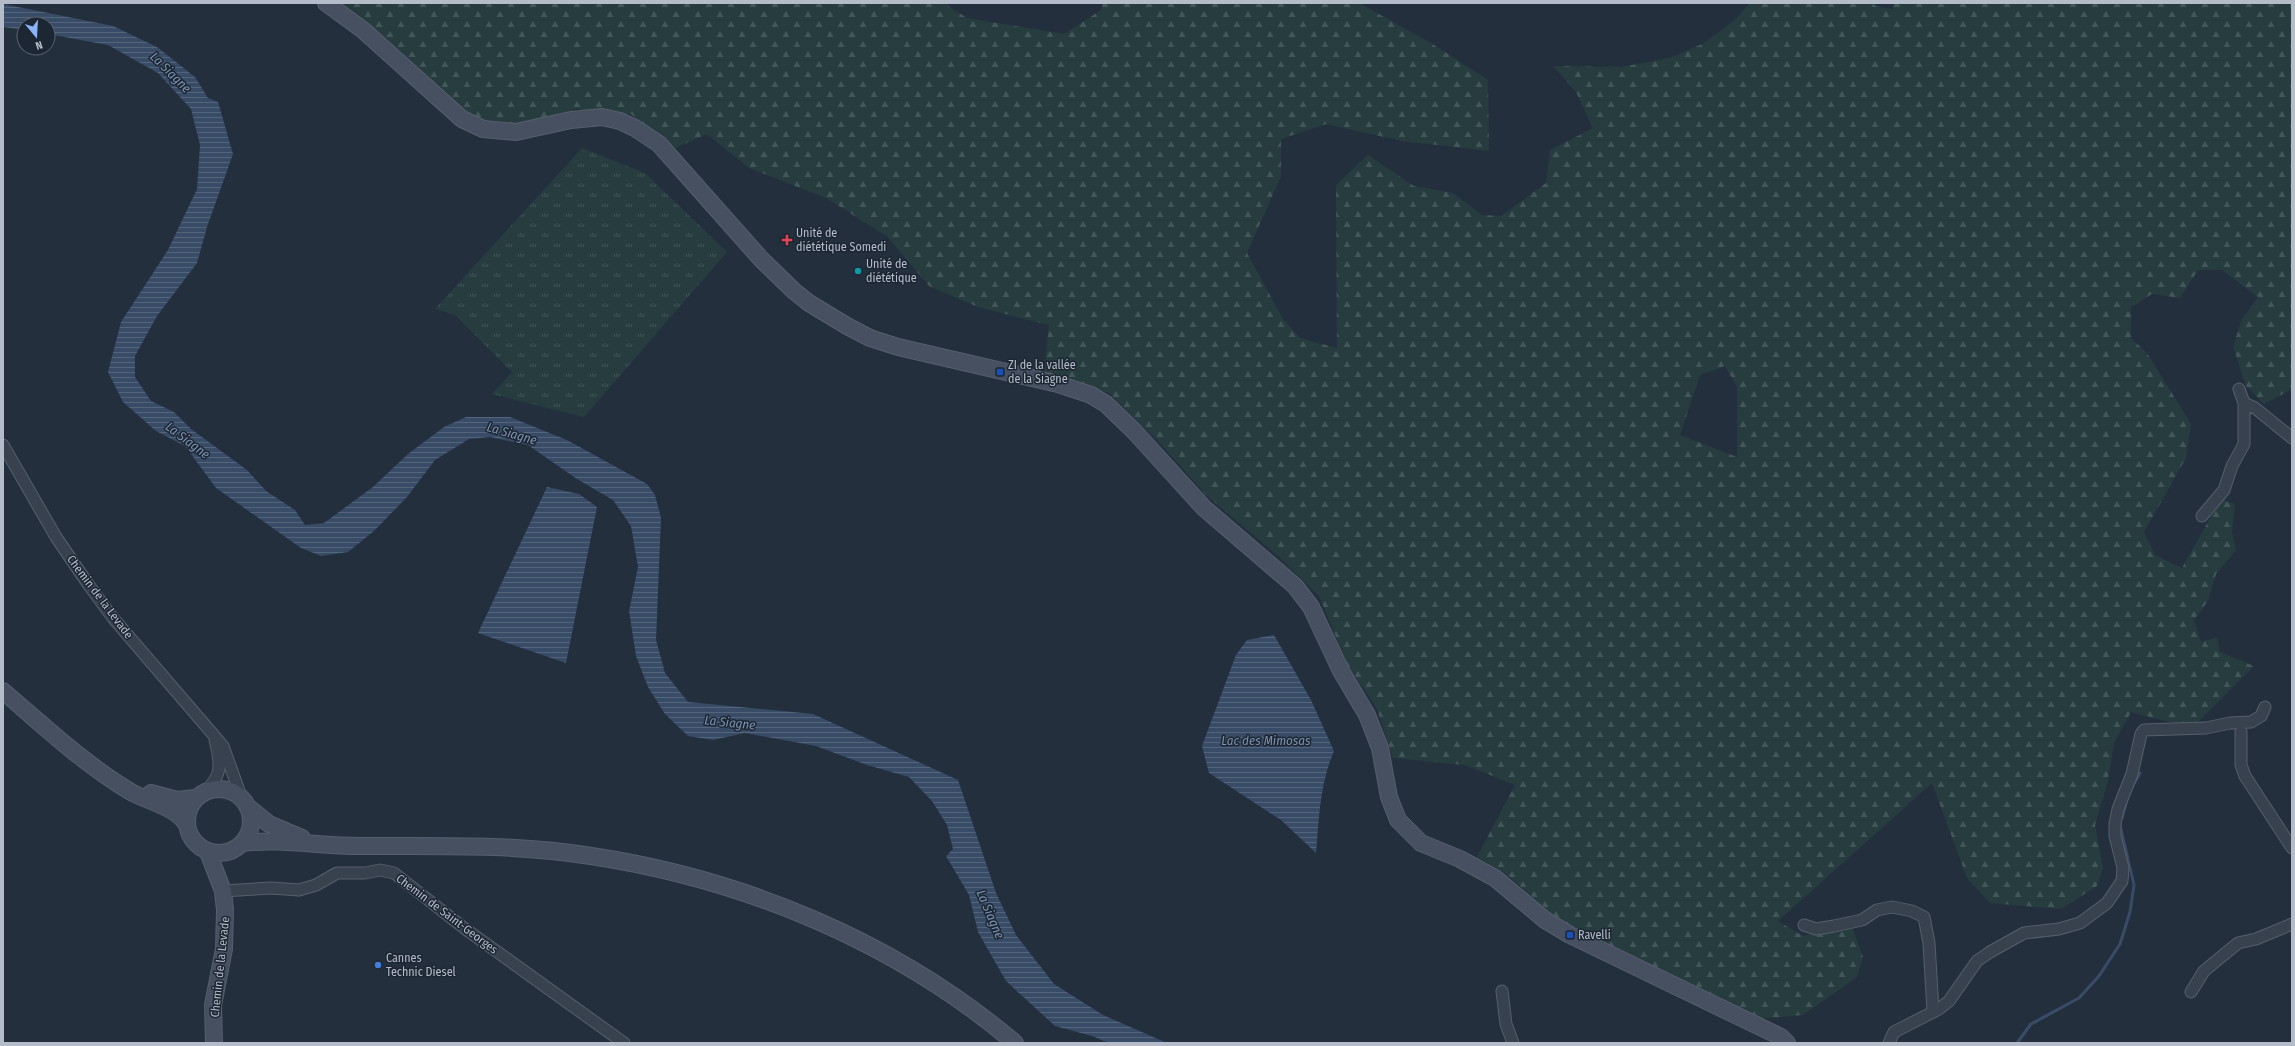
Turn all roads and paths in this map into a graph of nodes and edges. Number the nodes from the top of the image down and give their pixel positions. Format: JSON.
{"nodes":[{"id":1,"x":326,"y":3,"type":"edge"},
{"id":2,"x":2239,"y":389,"type":"dead end"},
{"id":3,"x":2244,"y":402,"type":"junction"},
{"id":4,"x":2292,"y":438,"type":"edge"},
{"id":5,"x":3,"y":445,"type":"edge"},
{"id":6,"x":2202,"y":516,"type":"dead end"},
{"id":7,"x":3,"y":691,"type":"edge"},
{"id":8,"x":2265,"y":707,"type":"dead end"},
{"id":9,"x":2241,"y":732,"type":"dead end"},
{"id":10,"x":214,"y":737,"type":"junction"},
{"id":11,"x":111,"y":777,"type":"junction"},
{"id":12,"x":200,"y":795,"type":"junction"},
{"id":13,"x":245,"y":803,"type":"junction"},
{"id":14,"x":186,"y":823,"type":"junction"},
{"id":15,"x":327,"y":844,"type":"junction"},
{"id":16,"x":237,"y":847,"type":"junction"},
{"id":17,"x":2292,"y":848,"type":"edge"},
{"id":18,"x":208,"y":852,"type":"junction"},
{"id":19,"x":223,"y":892,"type":"junction"},
{"id":20,"x":2292,"y":924,"type":"edge"},
{"id":21,"x":1804,"y":925,"type":"dead end"},
{"id":22,"x":1502,"y":991,"type":"dead end"},
{"id":23,"x":2191,"y":992,"type":"dead end"},
{"id":24,"x":1933,"y":1011,"type":"junction"},
{"id":25,"x":214,"y":1043,"type":"edge"},
{"id":26,"x":624,"y":1043,"type":"edge"},
{"id":27,"x":1015,"y":1043,"type":"edge"},
{"id":28,"x":1513,"y":1043,"type":"edge"},
{"id":29,"x":1787,"y":1043,"type":"edge"},
{"id":30,"x":1889,"y":1043,"type":"edge"}],
"edges":[{"from":1,"to":29,"type":"main road"},
{"from":2,"to":3,"type":"street"},
{"from":3,"to":4,"type":"street"},
{"from":3,"to":6,"type":"street"},
{"from":5,"to":10,"type":"street","name":"Chemin de la Levade"},
{"from":7,"to":11,"type":"main road"},
{"from":8,"to":24,"type":"street"},
{"from":9,"to":17,"type":"street"},
{"from":10,"to":12,"type":"street","name":"Chemin de la Levade"},
{"from":10,"to":13,"type":"street","name":"Chemin de la Levade"},
{"from":11,"to":12,"type":"main road"},
{"from":11,"to":14,"type":"main road"},
{"from":12,"to":13,"type":"main road"},
{"from":12,"to":14,"type":"main road"},
{"from":13,"to":15,"type":"main road"},
{"from":13,"to":16,"type":"main road"},
{"from":14,"to":18,"type":"main road"},
{"from":15,"to":16,"type":"main road"},
{"from":15,"to":27,"type":"main road"},
{"from":16,"to":18,"type":"main road"},
{"from":16,"to":19,"type":"main road","name":"Chemin de la Levade"},
{"from":18,"to":19,"type":"main road","name":"Chemin de la Levade"},
{"from":19,"to":25,"type":"main road","name":"Chemin de la Levade"},
{"from":19,"to":26,"type":"street","name":"Chemin de Saint-Georges"},
{"from":20,"to":23,"type":"street"},
{"from":21,"to":24,"type":"street"},
{"from":22,"to":28,"type":"street"},
{"from":24,"to":30,"type":"street"}]}
